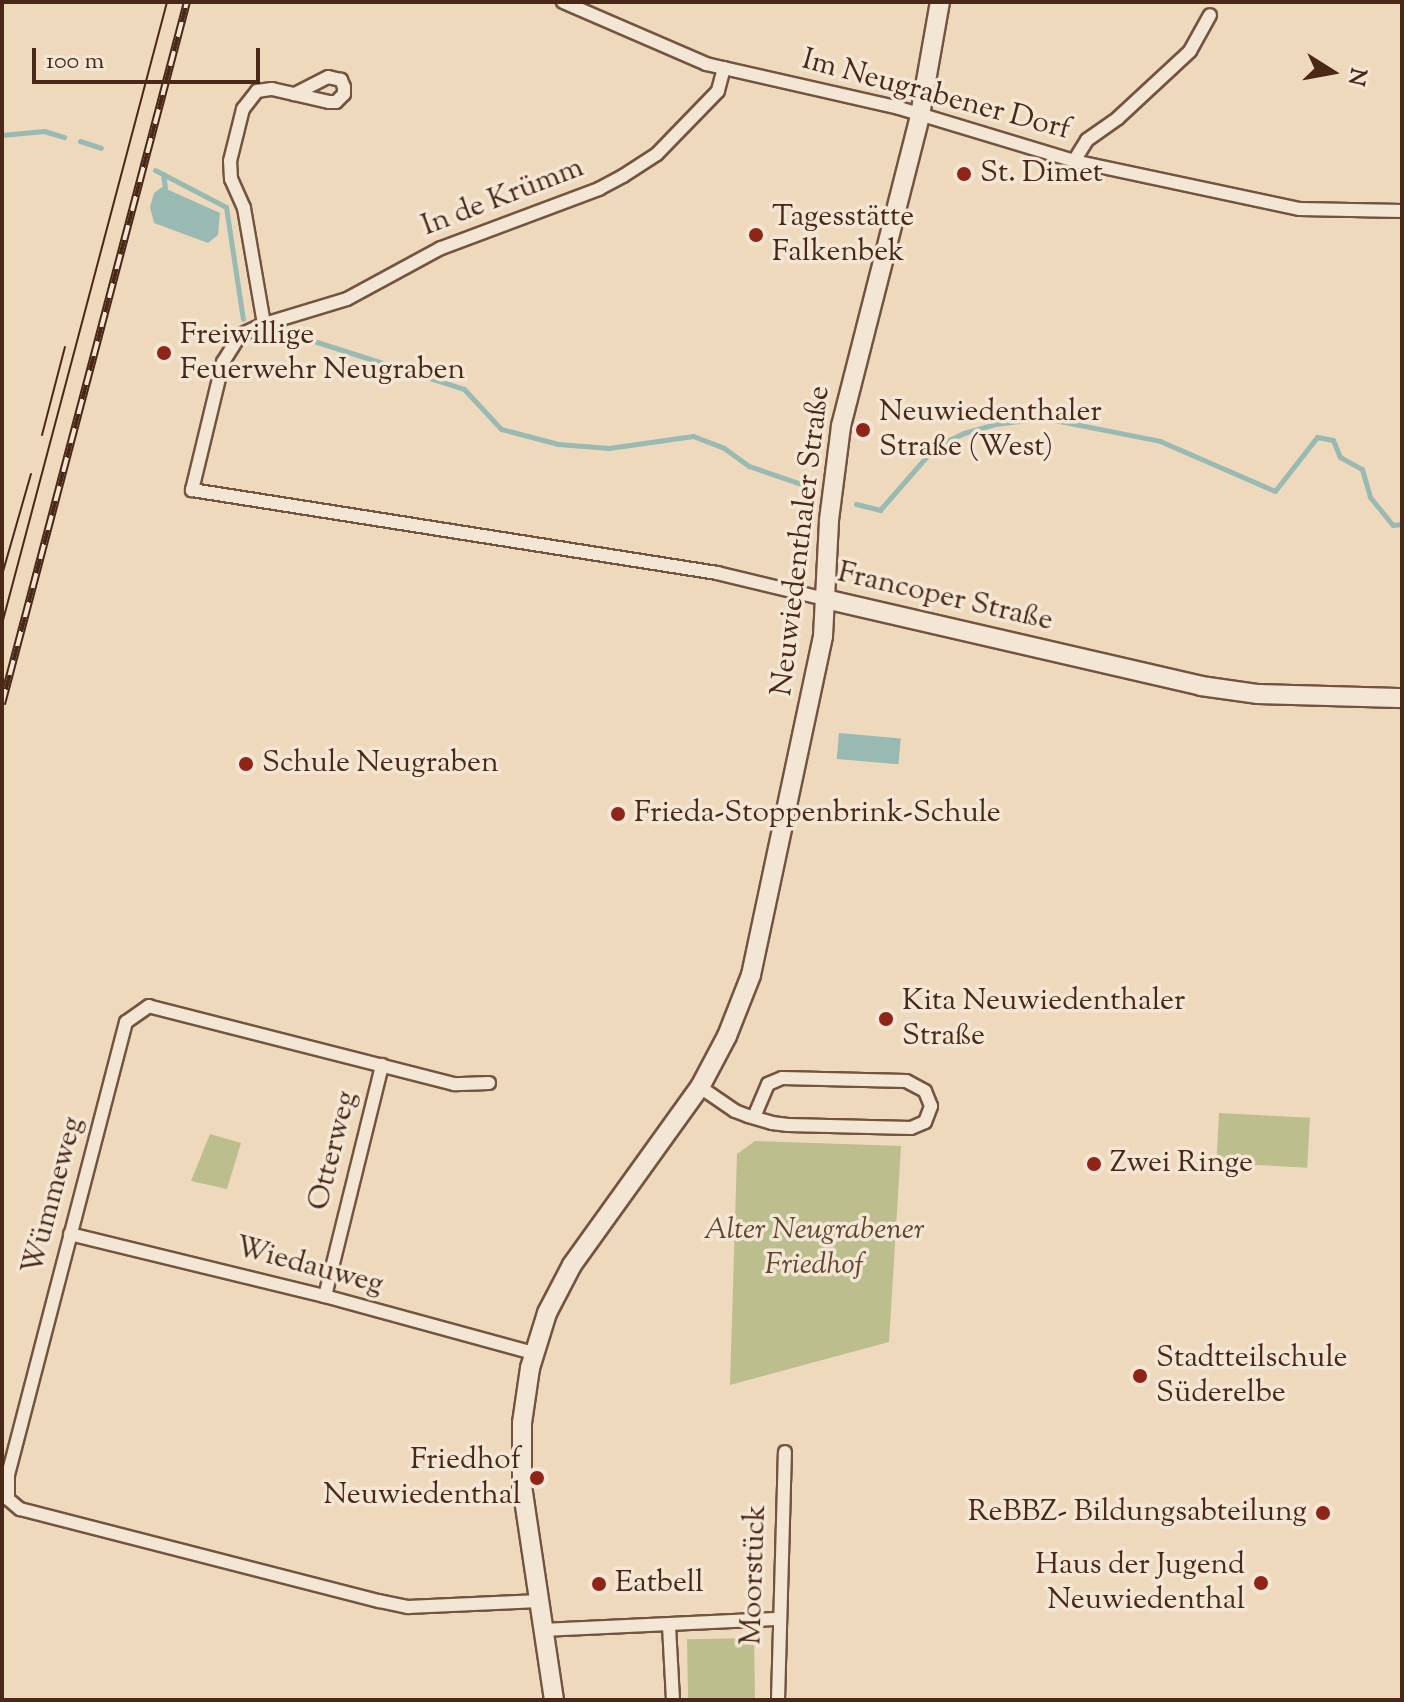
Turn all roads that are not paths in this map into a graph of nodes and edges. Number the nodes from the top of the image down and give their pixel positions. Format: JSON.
{"nodes":[{"id":1,"x":563,"y":2,"type":"edge"},
{"id":2,"x":940,"y":2,"type":"edge"},
{"id":3,"x":1210,"y":15,"type":"dead end"},
{"id":4,"x":724,"y":68,"type":"junction"},
{"id":5,"x":294,"y":94,"type":"dead end"},
{"id":6,"x":920,"y":115,"type":"junction"},
{"id":7,"x":1074,"y":161,"type":"junction"},
{"id":8,"x":1402,"y":211,"type":"edge"},
{"id":9,"x":264,"y":324,"type":"junction"},
{"id":10,"x":192,"y":490,"type":"joint"},
{"id":11,"x":825,"y":599,"type":"junction"},
{"id":12,"x":1402,"y":698,"type":"edge"},
{"id":13,"x":382,"y":1065,"type":"junction"},
{"id":14,"x":489,"y":1083,"type":"dead end"},
{"id":15,"x":700,"y":1087,"type":"junction"},
{"id":16,"x":754,"y":1117,"type":"junction"},
{"id":17,"x":70,"y":1234,"type":"junction"},
{"id":18,"x":325,"y":1296,"type":"junction"},
{"id":19,"x":534,"y":1353,"type":"junction"},
{"id":20,"x":785,"y":1452,"type":"dead end"},
{"id":21,"x":539,"y":1601,"type":"junction"},
{"id":22,"x":780,"y":1619,"type":"junction"},
{"id":23,"x":669,"y":1626,"type":"junction"},
{"id":24,"x":543,"y":1630,"type":"junction"},
{"id":25,"x":554,"y":1700,"type":"edge"},
{"id":26,"x":673,"y":1700,"type":"edge"},
{"id":27,"x":778,"y":1700,"type":"edge"}],
"edges":[{"from":1,"to":4,"type":"street","name":"Im Neugrabener Dorf"},
{"from":2,"to":6,"type":"main road","name":"Neuwiedenthaler Straße"},
{"from":3,"to":7,"type":"street"},
{"from":4,"to":6,"type":"street","name":"Im Neugrabener Dorf"},
{"from":4,"to":9,"type":"street","name":"In de Krümm"},
{"from":5,"to":9,"type":"street"},
{"from":6,"to":7,"type":"street","name":"Im Neugrabener Dorf"},
{"from":6,"to":11,"type":"main road","name":"Neuwiedenthaler Straße"},
{"from":7,"to":8,"type":"street","name":"Im Neugrabener Dorf"},
{"from":9,"to":10,"type":"street","name":"In de Krümm"},
{"from":10,"to":11,"type":"street","name":"Francoper Straße"},
{"from":11,"to":12,"type":"main road","name":"Francoper Straße"},
{"from":11,"to":15,"type":"main road","name":"Neuwiedenthaler Straße"},
{"from":13,"to":14,"type":"street","name":"Wümmeweg"},
{"from":13,"to":17,"type":"street","name":"Wümmeweg"},
{"from":13,"to":18,"type":"street","name":"Otterweg"},
{"from":15,"to":16,"type":"street"},
{"from":15,"to":19,"type":"main road","name":"Neuwiedenthaler Straße"},
{"from":16,"to":16,"type":"street"},
{"from":17,"to":18,"type":"street","name":"Wiedauweg"},
{"from":17,"to":21,"type":"street","name":"Wümmeweg"},
{"from":18,"to":19,"type":"street","name":"Wiedauweg"},
{"from":19,"to":21,"type":"main road","name":"Neuwiedenthaler Straße"},
{"from":20,"to":22,"type":"street","name":"Moorstück"},
{"from":21,"to":24,"type":"main road","name":"Neuwiedenthaler Straße"},
{"from":22,"to":23,"type":"street"},
{"from":22,"to":27,"type":"street","name":"Moorstück"},
{"from":23,"to":24,"type":"street"},
{"from":23,"to":26,"type":"street"},
{"from":24,"to":25,"type":"main road","name":"Neuwiedenthaler Straße"}]}
